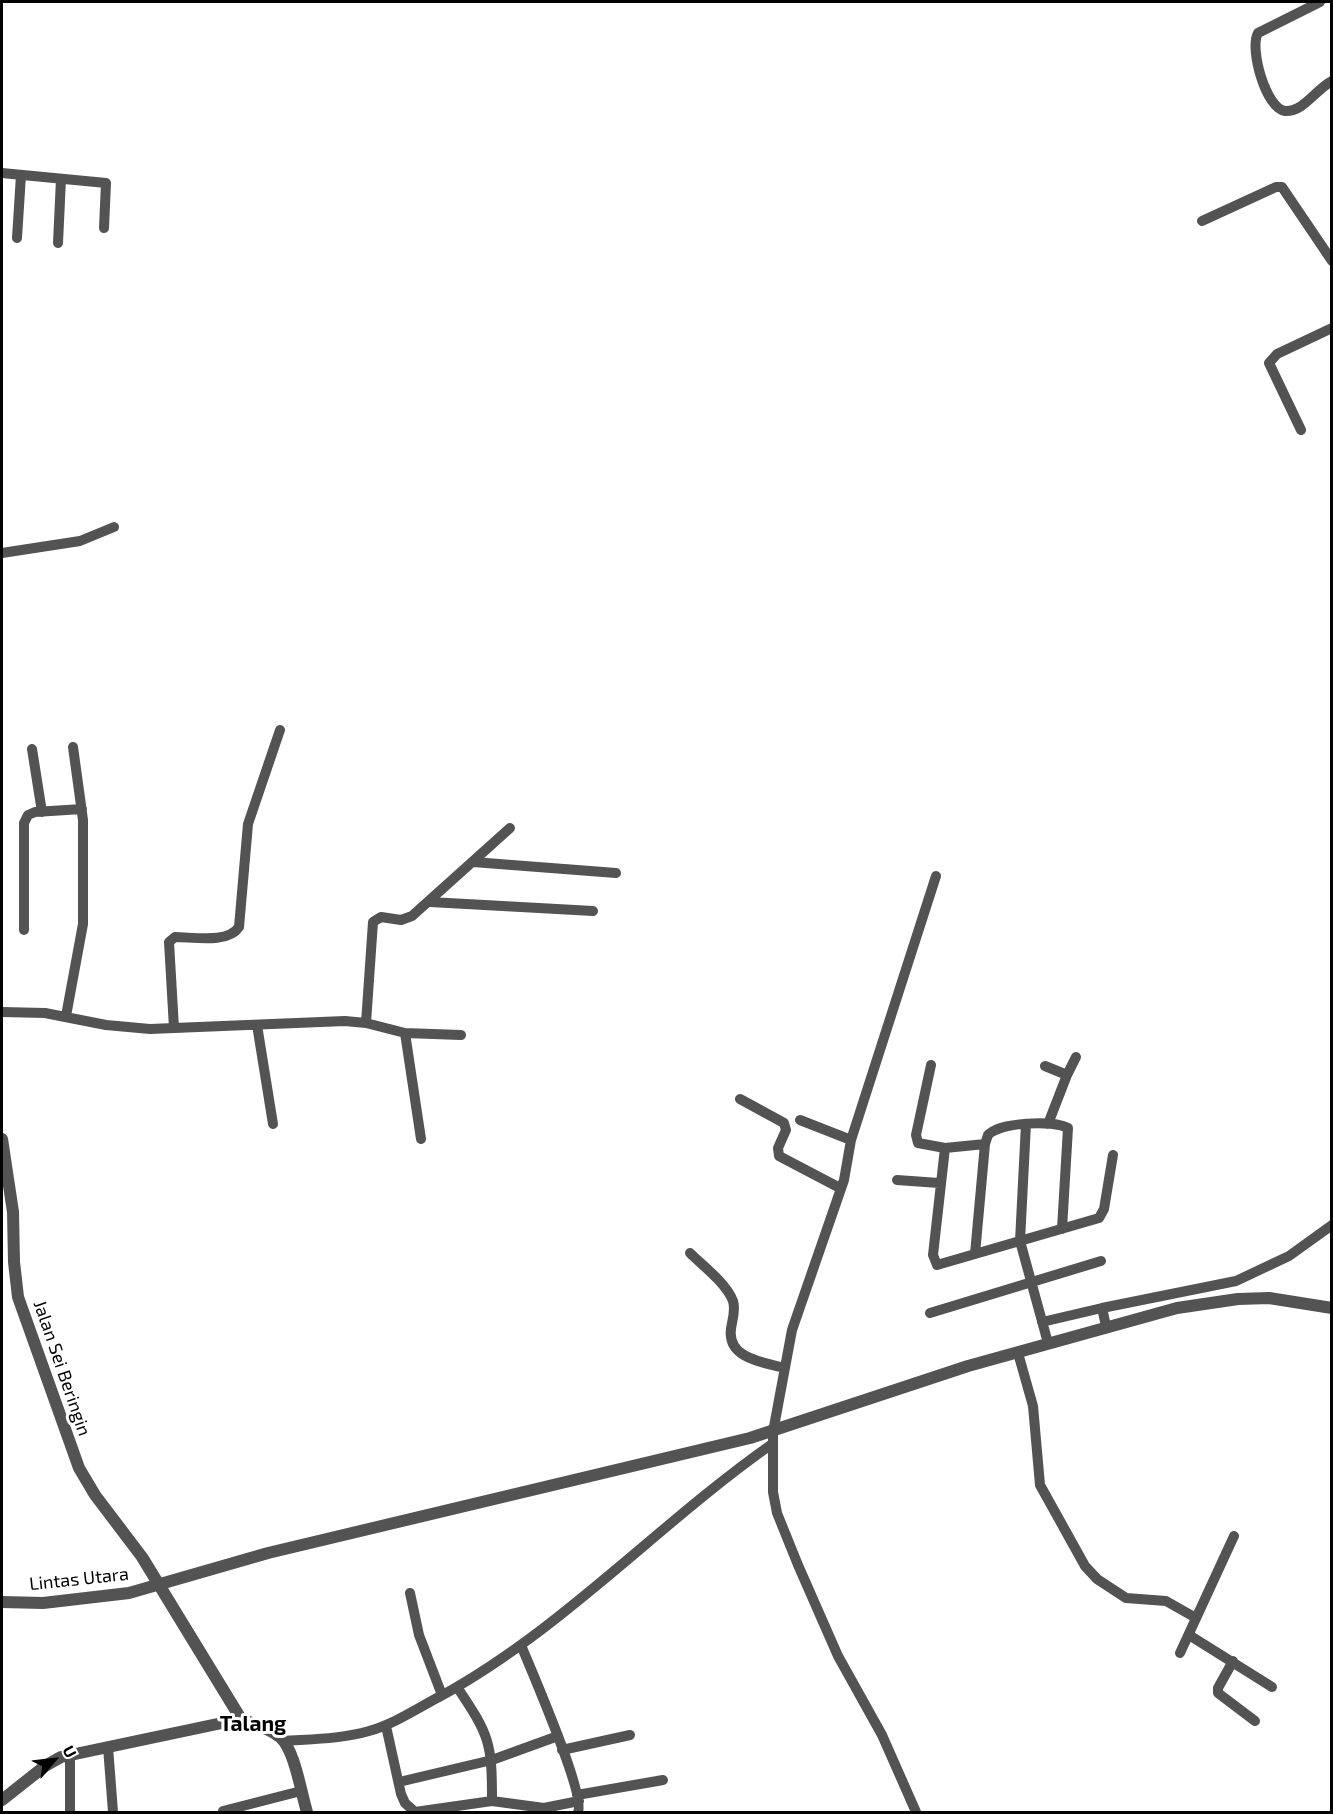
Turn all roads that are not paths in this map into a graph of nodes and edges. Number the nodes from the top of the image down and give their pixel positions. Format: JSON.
{"nodes":[{"id":1,"x":1320,"y":2,"type":"edge"},
{"id":2,"x":1332,"y":81,"type":"edge"},
{"id":3,"x":2,"y":173,"type":"edge"},
{"id":4,"x":21,"y":175,"type":"junction"},
{"id":5,"x":61,"y":179,"type":"junction"},
{"id":6,"x":1202,"y":221,"type":"dead end"},
{"id":7,"x":104,"y":228,"type":"dead end"},
{"id":8,"x":17,"y":238,"type":"dead end"},
{"id":9,"x":58,"y":243,"type":"dead end"},
{"id":10,"x":1330,"y":254,"type":"edge"},
{"id":11,"x":1332,"y":328,"type":"edge"},
{"id":12,"x":1301,"y":430,"type":"dead end"},
{"id":13,"x":114,"y":527,"type":"dead end"},
{"id":14,"x":2,"y":553,"type":"edge"},
{"id":15,"x":280,"y":730,"type":"dead end"},
{"id":16,"x":73,"y":747,"type":"dead end"},
{"id":17,"x":32,"y":749,"type":"dead end"},
{"id":18,"x":82,"y":809,"type":"junction"},
{"id":19,"x":42,"y":812,"type":"junction"},
{"id":20,"x":510,"y":828,"type":"dead end"},
{"id":21,"x":473,"y":862,"type":"junction"},
{"id":22,"x":616,"y":873,"type":"dead end"},
{"id":23,"x":936,"y":876,"type":"dead end"},
{"id":24,"x":430,"y":902,"type":"junction"},
{"id":25,"x":593,"y":911,"type":"dead end"},
{"id":26,"x":24,"y":930,"type":"dead end"},
{"id":27,"x":2,"y":1012,"type":"edge"},
{"id":28,"x":66,"y":1016,"type":"junction"},
{"id":29,"x":366,"y":1023,"type":"junction"},
{"id":30,"x":257,"y":1025,"type":"junction"},
{"id":31,"x":174,"y":1028,"type":"junction"},
{"id":32,"x":405,"y":1033,"type":"junction"},
{"id":33,"x":461,"y":1035,"type":"dead end"},
{"id":34,"x":1076,"y":1058,"type":"dead end"},
{"id":35,"x":931,"y":1065,"type":"dead end"},
{"id":36,"x":1046,"y":1066,"type":"dead end"},
{"id":37,"x":1067,"y":1075,"type":"junction"},
{"id":38,"x":740,"y":1099,"type":"dead end"},
{"id":39,"x":800,"y":1120,"type":"dead end"},
{"id":40,"x":273,"y":1124,"type":"dead end"},
{"id":41,"x":1026,"y":1124,"type":"junction"},
{"id":42,"x":1048,"y":1124,"type":"junction"},
{"id":43,"x":2,"y":1139,"type":"edge"},
{"id":44,"x":421,"y":1139,"type":"dead end"},
{"id":45,"x":851,"y":1140,"type":"junction"},
{"id":46,"x":986,"y":1144,"type":"junction"},
{"id":47,"x":945,"y":1148,"type":"junction"},
{"id":48,"x":1113,"y":1155,"type":"dead end"},
{"id":49,"x":897,"y":1180,"type":"dead end"},
{"id":50,"x":939,"y":1183,"type":"junction"},
{"id":51,"x":840,"y":1188,"type":"junction"},
{"id":52,"x":1332,"y":1225,"type":"edge"},
{"id":53,"x":1062,"y":1229,"type":"junction"},
{"id":54,"x":1020,"y":1241,"type":"junction"},
{"id":55,"x":690,"y":1253,"type":"dead end"},
{"id":56,"x":975,"y":1254,"type":"junction"},
{"id":57,"x":1101,"y":1262,"type":"dead end"},
{"id":58,"x":1031,"y":1282,"type":"junction"},
{"id":59,"x":1102,"y":1308,"type":"junction"},
{"id":60,"x":1332,"y":1308,"type":"edge"},
{"id":61,"x":930,"y":1313,"type":"dead end"},
{"id":62,"x":1042,"y":1322,"type":"junction"},
{"id":63,"x":1106,"y":1326,"type":"junction"},
{"id":64,"x":1048,"y":1343,"type":"junction"},
{"id":65,"x":1018,"y":1353,"type":"junction"},
{"id":66,"x":784,"y":1368,"type":"junction"},
{"id":67,"x":773,"y":1438,"type":"junction"},
{"id":68,"x":1233,"y":1536,"type":"dead end"},
{"id":69,"x":158,"y":1583,"type":"junction"},
{"id":70,"x":410,"y":1593,"type":"dead end"},
{"id":71,"x":2,"y":1602,"type":"edge"},
{"id":72,"x":1196,"y":1618,"type":"junction"},
{"id":73,"x":1189,"y":1635,"type":"junction"},
{"id":74,"x":521,"y":1645,"type":"junction"},
{"id":75,"x":1180,"y":1653,"type":"dead end"},
{"id":76,"x":1233,"y":1661,"type":"junction"},
{"id":77,"x":457,"y":1687,"type":"junction"},
{"id":78,"x":1272,"y":1687,"type":"dead end"},
{"id":79,"x":442,"y":1695,"type":"junction"},
{"id":80,"x":241,"y":1719,"type":"junction"},
{"id":81,"x":1255,"y":1721,"type":"dead end"},
{"id":82,"x":386,"y":1726,"type":"junction"},
{"id":83,"x":630,"y":1735,"type":"dead end"},
{"id":84,"x":558,"y":1736,"type":"junction"},
{"id":85,"x":284,"y":1741,"type":"junction"},
{"id":86,"x":108,"y":1747,"type":"junction"},
{"id":87,"x":562,"y":1750,"type":"junction"},
{"id":88,"x":70,"y":1754,"type":"junction"},
{"id":89,"x":492,"y":1760,"type":"junction"},
{"id":90,"x":663,"y":1780,"type":"dead end"},
{"id":91,"x":399,"y":1782,"type":"junction"},
{"id":92,"x":301,"y":1791,"type":"junction"},
{"id":93,"x":578,"y":1798,"type":"junction"},
{"id":94,"x":2,"y":1800,"type":"edge"},
{"id":95,"x":492,"y":1801,"type":"junction"},
{"id":96,"x":223,"y":1811,"type":"edge"},
{"id":97,"x":70,"y":1812,"type":"edge"},
{"id":98,"x":113,"y":1812,"type":"edge"},
{"id":99,"x":307,"y":1812,"type":"edge"},
{"id":100,"x":431,"y":1812,"type":"edge"},
{"id":101,"x":578,"y":1812,"type":"edge"},
{"id":102,"x":916,"y":1812,"type":"edge"}],
"edges":[{"from":1,"to":2,"type":"street"},
{"from":3,"to":4,"type":"street"},
{"from":4,"to":5,"type":"street"},
{"from":4,"to":8,"type":"street"},
{"from":5,"to":7,"type":"street"},
{"from":5,"to":9,"type":"street"},
{"from":6,"to":10,"type":"street"},
{"from":11,"to":12,"type":"street"},
{"from":13,"to":14,"type":"street"},
{"from":15,"to":31,"type":"street"},
{"from":16,"to":18,"type":"street"},
{"from":17,"to":19,"type":"street"},
{"from":18,"to":19,"type":"street"},
{"from":18,"to":28,"type":"street"},
{"from":19,"to":26,"type":"street"},
{"from":20,"to":21,"type":"street"},
{"from":21,"to":22,"type":"street"},
{"from":21,"to":24,"type":"street"},
{"from":23,"to":45,"type":"street"},
{"from":24,"to":25,"type":"street"},
{"from":24,"to":29,"type":"street"},
{"from":27,"to":28,"type":"street"},
{"from":28,"to":31,"type":"street"},
{"from":29,"to":30,"type":"street"},
{"from":29,"to":32,"type":"street"},
{"from":30,"to":31,"type":"street"},
{"from":30,"to":40,"type":"street"},
{"from":32,"to":33,"type":"street"},
{"from":32,"to":44,"type":"street"},
{"from":34,"to":37,"type":"street"},
{"from":35,"to":47,"type":"street"},
{"from":36,"to":37,"type":"street"},
{"from":37,"to":42,"type":"street"},
{"from":38,"to":51,"type":"street"},
{"from":39,"to":45,"type":"street"},
{"from":41,"to":42,"type":"street"},
{"from":41,"to":46,"type":"street"},
{"from":41,"to":54,"type":"street"},
{"from":42,"to":53,"type":"street"},
{"from":43,"to":69,"type":"street","name":"Jalan Sei Beringin"},
{"from":45,"to":51,"type":"street"},
{"from":46,"to":47,"type":"street"},
{"from":46,"to":56,"type":"street"},
{"from":47,"to":50,"type":"street"},
{"from":48,"to":53,"type":"street"},
{"from":49,"to":50,"type":"street"},
{"from":50,"to":56,"type":"street"},
{"from":51,"to":66,"type":"street"},
{"from":52,"to":59,"type":"street"},
{"from":53,"to":54,"type":"street"},
{"from":54,"to":56,"type":"street"},
{"from":54,"to":58,"type":"street"},
{"from":55,"to":66,"type":"street"},
{"from":57,"to":58,"type":"street"},
{"from":58,"to":61,"type":"street"},
{"from":58,"to":62,"type":"street"},
{"from":59,"to":62,"type":"street"},
{"from":59,"to":63,"type":"street"},
{"from":60,"to":63,"type":"street","name":"Lintas Utara"},
{"from":62,"to":64,"type":"street"},
{"from":63,"to":64,"type":"street","name":"Lintas Utara"},
{"from":64,"to":65,"type":"street","name":"Lintas Utara"},
{"from":65,"to":67,"type":"street","name":"Lintas Utara"},
{"from":65,"to":72,"type":"street"},
{"from":66,"to":67,"type":"street"},
{"from":67,"to":69,"type":"street","name":"Lintas Utara"},
{"from":67,"to":74,"type":"street"},
{"from":67,"to":102,"type":"street"},
{"from":68,"to":72,"type":"street"},
{"from":69,"to":71,"type":"street","name":"Lintas Utara"},
{"from":69,"to":80,"type":"street","name":"Jalan Sei Beringin"},
{"from":70,"to":79,"type":"street"},
{"from":72,"to":73,"type":"street"},
{"from":73,"to":75,"type":"street"},
{"from":73,"to":76,"type":"street"},
{"from":74,"to":77,"type":"street"},
{"from":74,"to":84,"type":"street"},
{"from":76,"to":78,"type":"street"},
{"from":76,"to":81,"type":"street"},
{"from":77,"to":79,"type":"street"},
{"from":77,"to":89,"type":"street"},
{"from":79,"to":82,"type":"street"},
{"from":80,"to":85,"type":"street"},
{"from":80,"to":86,"type":"street"},
{"from":82,"to":85,"type":"street"},
{"from":82,"to":91,"type":"street"},
{"from":83,"to":87,"type":"street"},
{"from":84,"to":87,"type":"street"},
{"from":84,"to":89,"type":"street"},
{"from":85,"to":92,"type":"street"},
{"from":86,"to":88,"type":"street"},
{"from":86,"to":98,"type":"street"},
{"from":87,"to":93,"type":"street"},
{"from":88,"to":94,"type":"street"},
{"from":88,"to":97,"type":"street"},
{"from":89,"to":91,"type":"street"},
{"from":89,"to":95,"type":"street"},
{"from":90,"to":93,"type":"street"},
{"from":91,"to":100,"type":"street"},
{"from":92,"to":96,"type":"street"},
{"from":92,"to":99,"type":"street"},
{"from":93,"to":95,"type":"street"},
{"from":93,"to":101,"type":"street"},
{"from":95,"to":100,"type":"street"}]}
